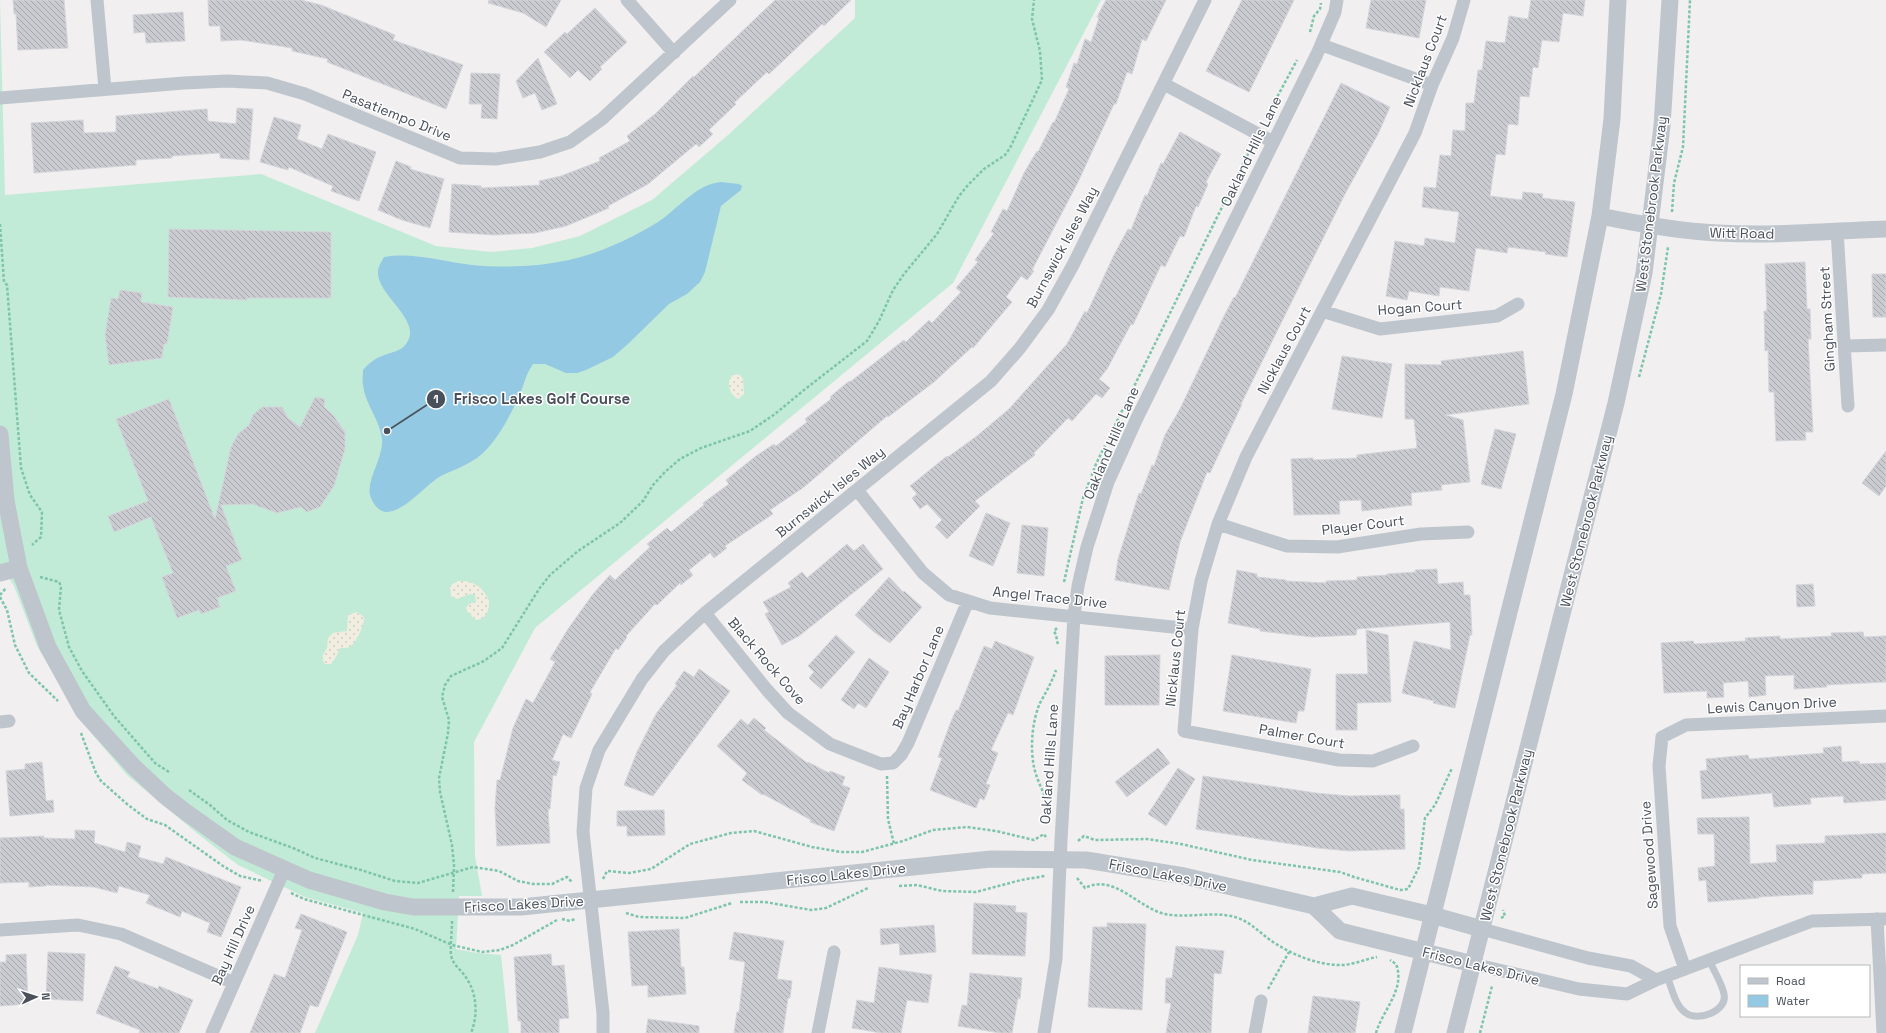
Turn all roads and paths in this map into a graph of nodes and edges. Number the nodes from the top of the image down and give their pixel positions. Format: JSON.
{"nodes":[{"id":1,"x":97,"y":0,"type":"edge"},
{"id":2,"x":628,"y":0,"type":"edge"},
{"id":3,"x":730,"y":0,"type":"edge"},
{"id":4,"x":1034,"y":0,"type":"edge"},
{"id":5,"x":1205,"y":0,"type":"edge"},
{"id":6,"x":1322,"y":0,"type":"edge"},
{"id":7,"x":1337,"y":0,"type":"edge"},
{"id":8,"x":1464,"y":0,"type":"edge"},
{"id":9,"x":1618,"y":0,"type":"edge"},
{"id":10,"x":1670,"y":0,"type":"edge"},
{"id":11,"x":1690,"y":0,"type":"edge"},
{"id":12,"x":1309,"y":36,"type":"dead end"},
{"id":13,"x":1322,"y":45,"type":"junction"},
{"id":14,"x":674,"y":53,"type":"junction"},
{"id":15,"x":1301,"y":54,"type":"dead end"},
{"id":16,"x":1164,"y":84,"type":"junction"},
{"id":17,"x":1432,"y":85,"type":"junction"},
{"id":18,"x":105,"y":89,"type":"junction"},
{"id":19,"x":0,"y":98,"type":"edge"},
{"id":20,"x":1268,"y":114,"type":"dead end"},
{"id":21,"x":1273,"y":142,"type":"junction"},
{"id":22,"x":1672,"y":212,"type":"dead end"},
{"id":23,"x":1600,"y":216,"type":"junction"},
{"id":24,"x":0,"y":224,"type":"edge"},
{"id":25,"x":1649,"y":226,"type":"junction"},
{"id":26,"x":1886,"y":229,"type":"edge"},
{"id":27,"x":1837,"y":231,"type":"junction"},
{"id":28,"x":1518,"y":304,"type":"dead end"},
{"id":29,"x":1322,"y":311,"type":"junction"},
{"id":30,"x":1886,"y":345,"type":"edge"},
{"id":31,"x":1844,"y":346,"type":"junction"},
{"id":32,"x":1848,"y":406,"type":"dead end"},
{"id":33,"x":0,"y":434,"type":"edge"},
{"id":34,"x":857,"y":490,"type":"junction"},
{"id":35,"x":1218,"y":524,"type":"junction"},
{"id":36,"x":1468,"y":532,"type":"dead end"},
{"id":37,"x":32,"y":545,"type":"dead end"},
{"id":38,"x":19,"y":568,"type":"junction"},
{"id":39,"x":40,"y":577,"type":"dead end"},
{"id":40,"x":4,"y":579,"type":"edge"},
{"id":41,"x":0,"y":595,"type":"edge"},
{"id":42,"x":968,"y":601,"type":"junction"},
{"id":43,"x":705,"y":613,"type":"junction"},
{"id":44,"x":1074,"y":616,"type":"junction"},
{"id":45,"x":1059,"y":627,"type":"dead end"},
{"id":46,"x":1192,"y":629,"type":"junction"},
{"id":47,"x":1058,"y":650,"type":"dead end"},
{"id":48,"x":1057,"y":666,"type":"dead end"},
{"id":49,"x":1886,"y":716,"type":"edge"},
{"id":50,"x":1184,"y":731,"type":"joint"},
{"id":51,"x":1662,"y":737,"type":"joint"},
{"id":52,"x":1413,"y":746,"type":"dead end"},
{"id":53,"x":890,"y":763,"type":"junction"},
{"id":54,"x":1454,"y":764,"type":"dead end"},
{"id":55,"x":169,"y":772,"type":"dead end"},
{"id":56,"x":189,"y":790,"type":"dead end"},
{"id":57,"x":1050,"y":810,"type":"dead end"},
{"id":58,"x":1046,"y":830,"type":"dead end"},
{"id":59,"x":1044,"y":834,"type":"junction"},
{"id":60,"x":1048,"y":839,"type":"dead end"},
{"id":61,"x":1078,"y":841,"type":"dead end"},
{"id":62,"x":894,"y":844,"type":"junction"},
{"id":63,"x":1060,"y":860,"type":"junction"},
{"id":64,"x":284,"y":870,"type":"junction"},
{"id":65,"x":454,"y":872,"type":"junction"},
{"id":66,"x":1046,"y":876,"type":"dead end"},
{"id":67,"x":1076,"y":878,"type":"dead end"},
{"id":68,"x":603,"y":880,"type":"dead end"},
{"id":69,"x":572,"y":882,"type":"dead end"},
{"id":70,"x":896,"y":886,"type":"dead end"},
{"id":71,"x":869,"y":888,"type":"dead end"},
{"id":72,"x":291,"y":893,"type":"dead end"},
{"id":73,"x":591,"y":900,"type":"junction"},
{"id":74,"x":1314,"y":906,"type":"junction"},
{"id":75,"x":451,"y":908,"type":"junction"},
{"id":76,"x":623,"y":912,"type":"dead end"},
{"id":77,"x":1432,"y":914,"type":"junction"},
{"id":78,"x":575,"y":919,"type":"dead end"},
{"id":79,"x":1882,"y":919,"type":"edge"},
{"id":80,"x":1482,"y":928,"type":"junction"},
{"id":81,"x":0,"y":930,"type":"edge"},
{"id":82,"x":452,"y":945,"type":"junction"},
{"id":83,"x":834,"y":952,"type":"dead end"},
{"id":84,"x":1290,"y":952,"type":"junction"},
{"id":85,"x":1422,"y":952,"type":"junction"},
{"id":86,"x":1709,"y":960,"type":"junction"},
{"id":87,"x":1473,"y":964,"type":"junction"},
{"id":88,"x":1685,"y":969,"type":"junction"},
{"id":89,"x":1662,"y":978,"type":"junction"},
{"id":90,"x":234,"y":983,"type":"junction"},
{"id":91,"x":1492,"y":986,"type":"dead end"},
{"id":92,"x":1261,"y":1001,"type":"joint"},
{"id":93,"x":212,"y":1033,"type":"edge"},
{"id":94,"x":471,"y":1033,"type":"edge"},
{"id":95,"x":603,"y":1033,"type":"edge"},
{"id":96,"x":818,"y":1033,"type":"edge"},
{"id":97,"x":1044,"y":1033,"type":"edge"},
{"id":98,"x":1255,"y":1033,"type":"edge"},
{"id":99,"x":1376,"y":1033,"type":"edge"},
{"id":100,"x":1403,"y":1033,"type":"edge"},
{"id":101,"x":1455,"y":1033,"type":"edge"},
{"id":102,"x":1480,"y":1033,"type":"edge"},
{"id":103,"x":1883,"y":1033,"type":"edge"}],
"edges":[{"from":1,"to":18,"type":"street"},
{"from":2,"to":14,"type":"street"},
{"from":3,"to":14,"type":"street","name":"Pasatiempo Drive"},
{"from":4,"to":65,"type":"path"},
{"from":5,"to":16,"type":"street","name":"Burnswick Isles Way"},
{"from":6,"to":12,"type":"path"},
{"from":7,"to":13,"type":"street","name":"Oakland Hills Lane"},
{"from":8,"to":17,"type":"street","name":"Nicklaus Court"},
{"from":9,"to":23,"type":"street"},
{"from":10,"to":25,"type":"street","name":"West Stonebrook Parkway"},
{"from":11,"to":22,"type":"path"},
{"from":13,"to":17,"type":"street"},
{"from":13,"to":21,"type":"street","name":"Oakland Hills Lane"},
{"from":14,"to":18,"type":"street","name":"Pasatiempo Drive"},
{"from":15,"to":20,"type":"path"},
{"from":16,"to":21,"type":"street"},
{"from":16,"to":34,"type":"street","name":"Burnswick Isles Way"},
{"from":17,"to":29,"type":"street","name":"Nicklaus Court"},
{"from":18,"to":19,"type":"street","name":"Pasatiempo Drive"},
{"from":21,"to":44,"type":"street","name":"Oakland Hills Lane"},
{"from":23,"to":25,"type":"street","name":"Witt Road"},
{"from":23,"to":77,"type":"street"},
{"from":24,"to":37,"type":"path"},
{"from":25,"to":27,"type":"street","name":"Witt Road"},
{"from":25,"to":80,"type":"street","name":"West Stonebrook Parkway"},
{"from":26,"to":27,"type":"street","name":"Witt Road"},
{"from":27,"to":31,"type":"street","name":"Gingham Street"},
{"from":28,"to":29,"type":"street","name":"Hogan Court"},
{"from":29,"to":35,"type":"street","name":"Nicklaus Court"},
{"from":30,"to":31,"type":"street"},
{"from":31,"to":32,"type":"street","name":"Gingham Street"},
{"from":33,"to":38,"type":"street","name":"Frisco Lakes Drive"},
{"from":34,"to":42,"type":"street","name":"Angel Trace Drive"},
{"from":34,"to":43,"type":"street","name":"Burnswick Isles Way"},
{"from":35,"to":36,"type":"street","name":"Player Court"},
{"from":35,"to":46,"type":"street","name":"Nicklaus Court"},
{"from":38,"to":40,"type":"street"},
{"from":38,"to":64,"type":"street","name":"Frisco Lakes Drive"},
{"from":39,"to":55,"type":"path"},
{"from":40,"to":41,"type":"path"},
{"from":42,"to":44,"type":"street","name":"Angel Trace Drive"},
{"from":42,"to":53,"type":"street","name":"Bay Harbor Lane"},
{"from":43,"to":53,"type":"street","name":"Black Rock Cove"},
{"from":43,"to":73,"type":"street","name":"Burnswick Isles Way"},
{"from":44,"to":46,"type":"street","name":"Angel Trace Drive"},
{"from":44,"to":63,"type":"street","name":"Oakland Hills Lane"},
{"from":45,"to":47,"type":"path"},
{"from":46,"to":50,"type":"street","name":"Nicklaus Court"},
{"from":48,"to":57,"type":"path"},
{"from":49,"to":51,"type":"street","name":"Lewis Canyon Drive"},
{"from":50,"to":52,"type":"street","name":"Palmer Court"},
{"from":51,"to":88,"type":"street","name":"Sagewood Drive"},
{"from":53,"to":62,"type":"path"},
{"from":54,"to":61,"type":"path"},
{"from":56,"to":65,"type":"path"},
{"from":58,"to":59,"type":"path"},
{"from":59,"to":60,"type":"path"},
{"from":59,"to":62,"type":"path"},
{"from":62,"to":68,"type":"path"},
{"from":63,"to":73,"type":"street","name":"Frisco Lakes Drive"},
{"from":63,"to":74,"type":"street","name":"Frisco Lakes Drive"},
{"from":63,"to":97,"type":"street","name":"Oakland Hills Lane"},
{"from":64,"to":75,"type":"street","name":"Frisco Lakes Drive"},
{"from":64,"to":90,"type":"street","name":"Bay Hill Drive"},
{"from":65,"to":69,"type":"path"},
{"from":65,"to":75,"type":"path"},
{"from":66,"to":70,"type":"path"},
{"from":67,"to":84,"type":"path"},
{"from":71,"to":76,"type":"path"},
{"from":72,"to":82,"type":"path"},
{"from":73,"to":75,"type":"street","name":"Frisco Lakes Drive"},
{"from":73,"to":95,"type":"street","name":"Burnswick Isles Way"},
{"from":74,"to":77,"type":"street","name":"Frisco Lakes Drive"},
{"from":74,"to":85,"type":"street","name":"Frisco Lakes Drive"},
{"from":75,"to":82,"type":"path"},
{"from":77,"to":80,"type":"street","name":"Frisco Lakes Drive"},
{"from":77,"to":85,"type":"street"},
{"from":78,"to":82,"type":"path"},
{"from":79,"to":86,"type":"street","name":"Frisco Lakes Drive"},
{"from":79,"to":103,"type":"street"},
{"from":80,"to":87,"type":"street","name":"West Stonebrook Parkway"},
{"from":80,"to":89,"type":"street","name":"Frisco Lakes Drive"},
{"from":81,"to":90,"type":"street"},
{"from":82,"to":94,"type":"path"},
{"from":83,"to":96,"type":"street"},
{"from":84,"to":92,"type":"path"},
{"from":84,"to":99,"type":"path"},
{"from":85,"to":87,"type":"street","name":"Frisco Lakes Drive"},
{"from":85,"to":100,"type":"street"},
{"from":86,"to":88,"type":"street","name":"Frisco Lakes Drive"},
{"from":86,"to":89,"type":"lane"},
{"from":87,"to":89,"type":"street","name":"Frisco Lakes Drive"},
{"from":87,"to":101,"type":"street","name":"West Stonebrook Parkway"},
{"from":88,"to":89,"type":"street","name":"Frisco Lakes Drive"},
{"from":90,"to":93,"type":"street","name":"Bay Hill Drive"},
{"from":91,"to":102,"type":"path"},
{"from":92,"to":98,"type":"street"}]}
